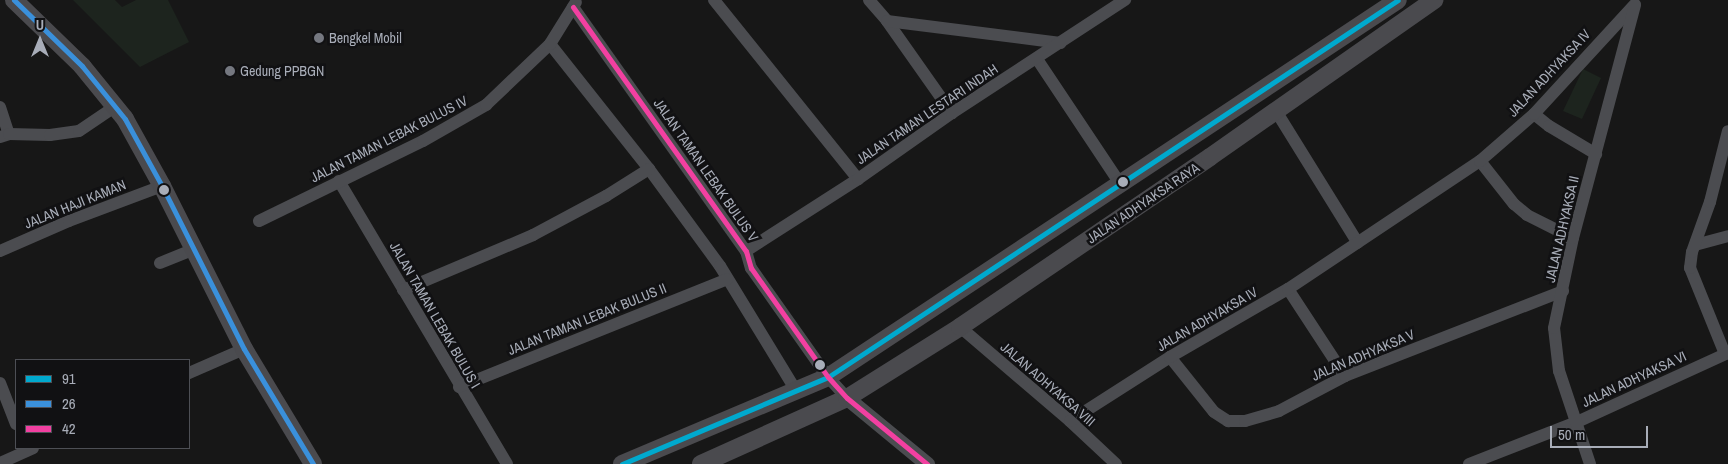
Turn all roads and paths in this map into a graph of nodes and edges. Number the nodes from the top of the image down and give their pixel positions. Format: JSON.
{"nodes":[{"id":1,"x":14,"y":0,"type":"edge"},
{"id":2,"x":714,"y":0,"type":"edge"},
{"id":3,"x":869,"y":0,"type":"edge"},
{"id":4,"x":1125,"y":0,"type":"edge"},
{"id":5,"x":1434,"y":0,"type":"edge"},
{"id":6,"x":1396,"y":1,"type":"edge"},
{"id":7,"x":1635,"y":2,"type":"edge"},
{"id":8,"x":575,"y":4,"type":"edge"},
{"id":9,"x":1410,"y":18,"type":"junction"},
{"id":10,"x":887,"y":21,"type":"junction"},
{"id":11,"x":1061,"y":43,"type":"junction"},
{"id":12,"x":550,"y":44,"type":"junction"},
{"id":13,"x":1037,"y":59,"type":"junction"},
{"id":14,"x":116,"y":106,"type":"junction"},
{"id":15,"x":0,"y":107,"type":"edge"},
{"id":16,"x":1276,"y":111,"type":"junction"},
{"id":17,"x":952,"y":113,"type":"junction"},
{"id":18,"x":1534,"y":114,"type":"junction"},
{"id":19,"x":1728,"y":131,"type":"edge"},
{"id":20,"x":5,"y":135,"type":"edge"},
{"id":21,"x":1596,"y":154,"type":"junction"},
{"id":22,"x":1480,"y":161,"type":"junction"},
{"id":23,"x":649,"y":169,"type":"junction"},
{"id":24,"x":858,"y":180,"type":"junction"},
{"id":25,"x":338,"y":182,"type":"junction"},
{"id":26,"x":1121,"y":185,"type":"junction"},
{"id":27,"x":162,"y":186,"type":"junction"},
{"id":28,"x":259,"y":221,"type":"dead end"},
{"id":29,"x":1728,"y":236,"type":"edge"},
{"id":30,"x":1573,"y":238,"type":"junction"},
{"id":31,"x":1358,"y":243,"type":"junction"},
{"id":32,"x":1695,"y":245,"type":"junction"},
{"id":33,"x":193,"y":250,"type":"junction"},
{"id":34,"x":0,"y":251,"type":"edge"},
{"id":35,"x":746,"y":252,"type":"junction"},
{"id":36,"x":160,"y":263,"type":"dead end"},
{"id":37,"x":727,"y":279,"type":"junction"},
{"id":38,"x":1288,"y":289,"type":"junction"},
{"id":39,"x":403,"y":290,"type":"junction"},
{"id":40,"x":1563,"y":291,"type":"junction"},
{"id":41,"x":960,"y":326,"type":"junction"},
{"id":42,"x":244,"y":349,"type":"junction"},
{"id":43,"x":1727,"y":353,"type":"edge"},
{"id":44,"x":1170,"y":357,"type":"junction"},
{"id":45,"x":190,"y":373,"type":"edge"},
{"id":46,"x":1345,"y":376,"type":"junction"},
{"id":47,"x":828,"y":377,"type":"junction"},
{"id":48,"x":0,"y":384,"type":"edge"},
{"id":49,"x":459,"y":387,"type":"junction"},
{"id":50,"x":796,"y":392,"type":"junction"},
{"id":51,"x":847,"y":398,"type":"junction"},
{"id":52,"x":1070,"y":421,"type":"junction"},
{"id":53,"x":15,"y":422,"type":"edge"},
{"id":54,"x":1576,"y":422,"type":"junction"},
{"id":55,"x":29,"y":449,"type":"edge"},
{"id":56,"x":0,"y":462,"type":"edge"},
{"id":57,"x":312,"y":463,"type":"edge"},
{"id":58,"x":506,"y":464,"type":"edge"},
{"id":59,"x":622,"y":464,"type":"edge"},
{"id":60,"x":701,"y":464,"type":"edge"},
{"id":61,"x":927,"y":464,"type":"edge"},
{"id":62,"x":1116,"y":464,"type":"edge"},
{"id":63,"x":1469,"y":464,"type":"edge"},
{"id":64,"x":1590,"y":464,"type":"edge"}],
"edges":[{"from":1,"to":14,"type":"main road"},
{"from":2,"to":24,"type":"street"},
{"from":3,"to":10,"type":"street"},
{"from":4,"to":11,"type":"street","name":"JALAN TAMAN LESTARI INDAH"},
{"from":5,"to":9,"type":"main road","name":"JALAN ADHYAKSA RAYA"},
{"from":6,"to":9,"type":"street"},
{"from":6,"to":26,"type":"main road","name":"JALAN ADHYAKSA RAYA"},
{"from":7,"to":18,"type":"street","name":"JALAN ADHYAKSA IV"},
{"from":7,"to":21,"type":"street","name":"JALAN ADHYAKSA II"},
{"from":8,"to":12,"type":"street","name":"JALAN TAMAN LEBAK BULUS IV"},
{"from":8,"to":35,"type":"street","name":"JALAN TAMAN LEBAK BULUS V"},
{"from":9,"to":16,"type":"main road","name":"JALAN ADHYAKSA RAYA"},
{"from":10,"to":11,"type":"street"},
{"from":10,"to":17,"type":"street"},
{"from":11,"to":13,"type":"street","name":"JALAN TAMAN LESTARI INDAH"},
{"from":12,"to":23,"type":"street"},
{"from":12,"to":25,"type":"street","name":"JALAN TAMAN LEBAK BULUS IV"},
{"from":13,"to":17,"type":"street","name":"JALAN TAMAN LESTARI INDAH"},
{"from":13,"to":26,"type":"street"},
{"from":14,"to":20,"type":"street"},
{"from":14,"to":27,"type":"main road"},
{"from":15,"to":20,"type":"street"},
{"from":16,"to":31,"type":"street"},
{"from":16,"to":41,"type":"main road","name":"JALAN ADHYAKSA RAYA"},
{"from":17,"to":24,"type":"street","name":"JALAN TAMAN LESTARI INDAH"},
{"from":18,"to":21,"type":"street"},
{"from":18,"to":22,"type":"street","name":"JALAN ADHYAKSA IV"},
{"from":19,"to":32,"type":"street"},
{"from":21,"to":30,"type":"street","name":"JALAN ADHYAKSA II"},
{"from":22,"to":30,"type":"street"},
{"from":22,"to":31,"type":"street","name":"JALAN ADHYAKSA IV"},
{"from":23,"to":37,"type":"street"},
{"from":23,"to":39,"type":"street"},
{"from":24,"to":35,"type":"street","name":"JALAN TAMAN LESTARI INDAH"},
{"from":25,"to":28,"type":"street","name":"JALAN TAMAN LEBAK BULUS IV"},
{"from":25,"to":39,"type":"street","name":"JALAN TAMAN LEBAK BULUS I"},
{"from":26,"to":47,"type":"main road","name":"JALAN ADHYAKSA RAYA"},
{"from":27,"to":33,"type":"main road"},
{"from":27,"to":34,"type":"street","name":"JALAN HAJI KAMAN"},
{"from":29,"to":32,"type":"street"},
{"from":30,"to":40,"type":"street","name":"JALAN ADHYAKSA II"},
{"from":31,"to":38,"type":"street","name":"JALAN ADHYAKSA IV"},
{"from":32,"to":43,"type":"street"},
{"from":33,"to":36,"type":"street"},
{"from":33,"to":42,"type":"main road"},
{"from":35,"to":47,"type":"street","name":"JALAN TAMAN LEBAK BULUS V"},
{"from":37,"to":49,"type":"street","name":"JALAN TAMAN LEBAK BULUS II"},
{"from":37,"to":50,"type":"street"},
{"from":38,"to":44,"type":"street","name":"JALAN ADHYAKSA IV"},
{"from":38,"to":46,"type":"street"},
{"from":39,"to":49,"type":"street","name":"JALAN TAMAN LEBAK BULUS I"},
{"from":40,"to":46,"type":"street","name":"JALAN ADHYAKSA V"},
{"from":40,"to":54,"type":"street","name":"JALAN ADHYAKSA II"},
{"from":41,"to":51,"type":"main road","name":"JALAN ADHYAKSA RAYA"},
{"from":41,"to":52,"type":"street","name":"JALAN ADHYAKSA VIII"},
{"from":42,"to":45,"type":"street"},
{"from":42,"to":57,"type":"main road"},
{"from":43,"to":54,"type":"street","name":"JALAN ADHYAKSA VI"},
{"from":44,"to":46,"type":"street","name":"JALAN ADHYAKSA V"},
{"from":44,"to":52,"type":"street","name":"JALAN ADHYAKSA IV"},
{"from":47,"to":50,"type":"main road","name":"JALAN ADHYAKSA RAYA"},
{"from":47,"to":51,"type":"street","name":"JALAN TAMAN LEBAK BULUS V"},
{"from":48,"to":53,"type":"street"},
{"from":49,"to":58,"type":"street","name":"JALAN TAMAN LEBAK BULUS I"},
{"from":50,"to":59,"type":"main road","name":"JALAN ADHYAKSA RAYA"},
{"from":51,"to":60,"type":"main road","name":"JALAN ADHYAKSA RAYA"},
{"from":51,"to":61,"type":"street"},
{"from":52,"to":62,"type":"street","name":"JALAN ADHYAKSA VIII"},
{"from":54,"to":63,"type":"street","name":"JALAN ADHYAKSA VI"},
{"from":54,"to":64,"type":"street","name":"JALAN ADHYAKSA II"},
{"from":55,"to":56,"type":"street"}]}
